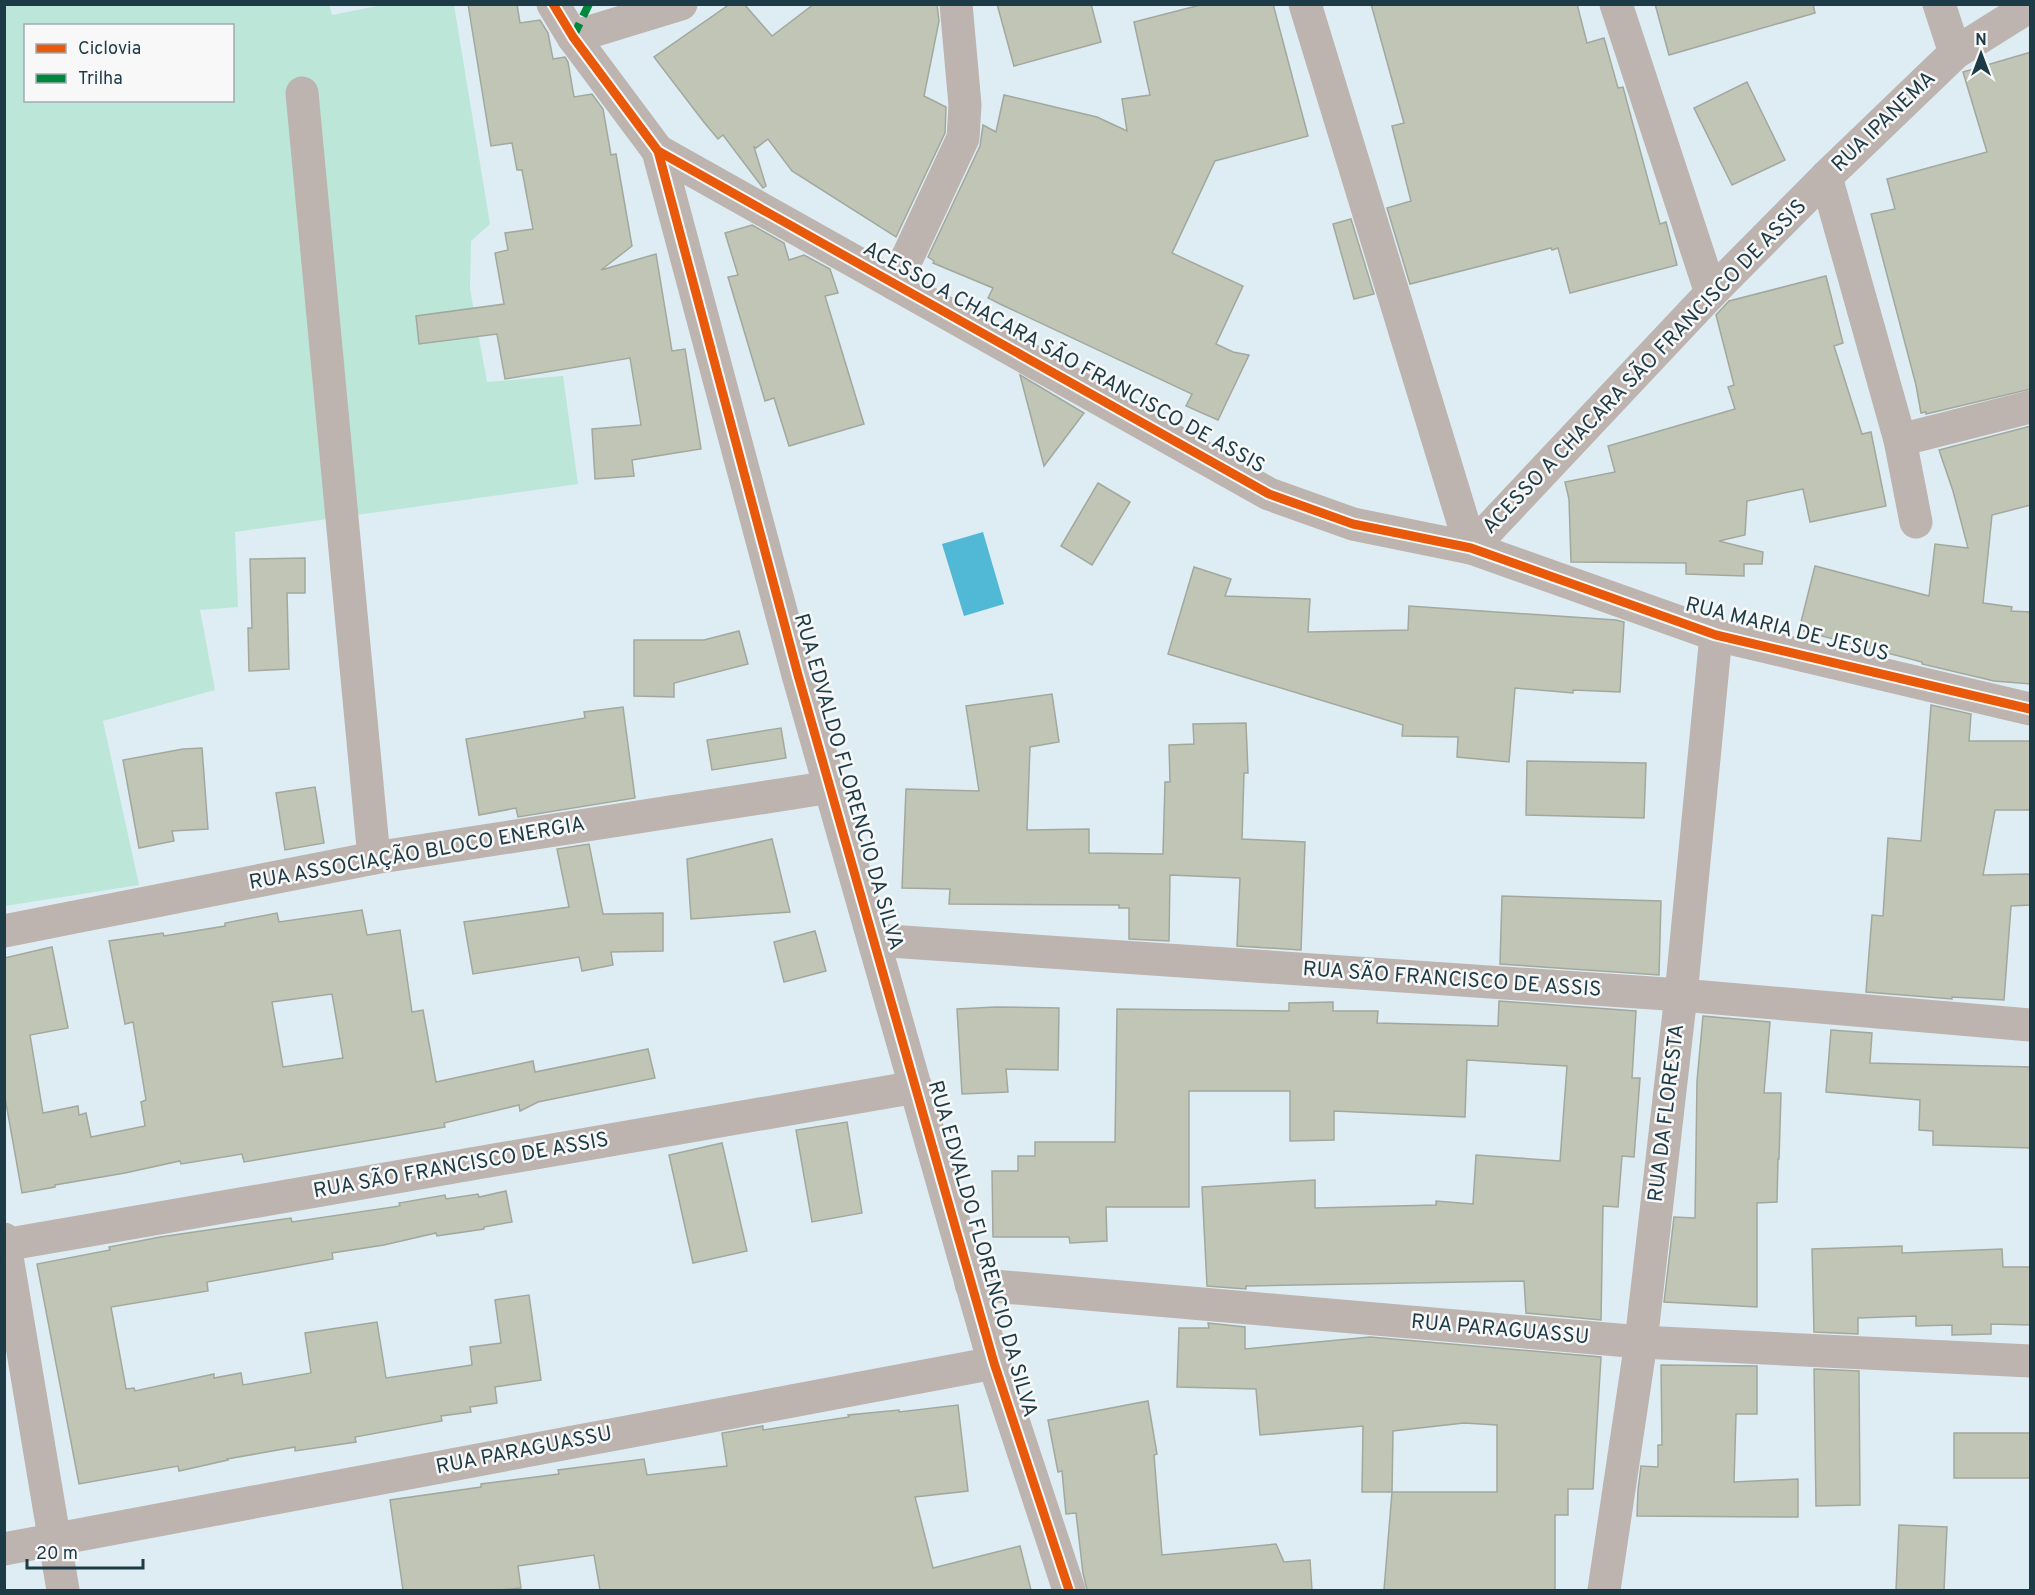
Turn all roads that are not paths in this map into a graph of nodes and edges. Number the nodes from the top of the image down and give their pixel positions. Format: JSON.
{"nodes":[{"id":1,"x":553,"y":4,"type":"edge"},
{"id":2,"x":681,"y":4,"type":"edge"},
{"id":3,"x":956,"y":4,"type":"edge"},
{"id":4,"x":1305,"y":4,"type":"edge"},
{"id":5,"x":1616,"y":4,"type":"edge"},
{"id":6,"x":1939,"y":4,"type":"edge"},
{"id":7,"x":2031,"y":6,"type":"edge"},
{"id":8,"x":573,"y":37,"type":"junction"},
{"id":9,"x":1955,"y":54,"type":"junction"},
{"id":10,"x":302,"y":93,"type":"dead end"},
{"id":11,"x":658,"y":151,"type":"junction"},
{"id":12,"x":1826,"y":177,"type":"junction"},
{"id":13,"x":895,"y":284,"type":"junction"},
{"id":14,"x":1712,"y":293,"type":"junction"},
{"id":15,"x":2031,"y":407,"type":"edge"},
{"id":16,"x":1900,"y":440,"type":"junction"},
{"id":17,"x":1916,"y":522,"type":"dead end"},
{"id":18,"x":1471,"y":548,"type":"junction"},
{"id":19,"x":1716,"y":635,"type":"junction"},
{"id":20,"x":2031,"y":708,"type":"edge"},
{"id":21,"x":831,"y":787,"type":"junction"},
{"id":22,"x":375,"y":858,"type":"junction"},
{"id":23,"x":4,"y":931,"type":"edge"},
{"id":24,"x":874,"y":940,"type":"junction"},
{"id":25,"x":1681,"y":995,"type":"junction"},
{"id":26,"x":2031,"y":1025,"type":"edge"},
{"id":27,"x":916,"y":1087,"type":"junction"},
{"id":28,"x":5,"y":1243,"type":"edge"},
{"id":29,"x":971,"y":1284,"type":"junction"},
{"id":30,"x":1641,"y":1342,"type":"junction"},
{"id":31,"x":2031,"y":1361,"type":"edge"},
{"id":32,"x":994,"y":1363,"type":"junction"},
{"id":33,"x":55,"y":1539,"type":"junction"},
{"id":34,"x":4,"y":1549,"type":"edge"},
{"id":35,"x":63,"y":1590,"type":"edge"},
{"id":36,"x":1069,"y":1590,"type":"edge"},
{"id":37,"x":1604,"y":1590,"type":"edge"}],
"edges":[{"from":1,"to":8,"type":"street","name":"RUA EDVALDO FLORENCIO DA SILVA"},
{"from":2,"to":8,"type":"street"},
{"from":3,"to":13,"type":"street"},
{"from":4,"to":18,"type":"street"},
{"from":5,"to":14,"type":"street"},
{"from":6,"to":9,"type":"street"},
{"from":7,"to":9,"type":"street","name":"RUA IPANEMA"},
{"from":8,"to":11,"type":"street","name":"RUA EDVALDO FLORENCIO DA SILVA"},
{"from":9,"to":12,"type":"street","name":"RUA IPANEMA"},
{"from":10,"to":22,"type":"street"},
{"from":11,"to":13,"type":"street","name":"ACESSO A CHACARA SÃO FRANCISCO DE ASSIS"},
{"from":11,"to":21,"type":"street","name":"RUA EDVALDO FLORENCIO DA SILVA"},
{"from":12,"to":14,"type":"street","name":"ACESSO A CHACARA SÃO FRANCISCO DE ASSIS"},
{"from":12,"to":16,"type":"street"},
{"from":13,"to":18,"type":"street","name":"ACESSO A CHACARA SÃO FRANCISCO DE ASSIS"},
{"from":14,"to":18,"type":"street","name":"ACESSO A CHACARA SÃO FRANCISCO DE ASSIS"},
{"from":15,"to":16,"type":"street"},
{"from":16,"to":17,"type":"street"},
{"from":18,"to":19,"type":"street","name":"RUA MARIA DE JESUS"},
{"from":19,"to":20,"type":"street","name":"RUA MARIA DE JESUS"},
{"from":19,"to":25,"type":"street","name":"RUA DA FLORESTA"},
{"from":21,"to":22,"type":"street","name":"RUA ASSOCIAÇÃO BLOCO ENERGIA"},
{"from":21,"to":24,"type":"street","name":"RUA EDVALDO FLORENCIO DA SILVA"},
{"from":22,"to":23,"type":"street","name":"RUA ASSOCIAÇÃO BLOCO ENERGIA"},
{"from":24,"to":25,"type":"street","name":"RUA SÃO FRANCISCO DE ASSIS"},
{"from":24,"to":27,"type":"street","name":"RUA EDVALDO FLORENCIO DA SILVA"},
{"from":25,"to":26,"type":"street","name":"RUA SÃO FRANCISCO DE ASSIS"},
{"from":25,"to":30,"type":"street","name":"RUA DA FLORESTA"},
{"from":27,"to":28,"type":"street","name":"RUA SÃO FRANCISCO DE ASSIS"},
{"from":27,"to":29,"type":"street","name":"RUA EDVALDO FLORENCIO DA SILVA"},
{"from":28,"to":33,"type":"street"},
{"from":29,"to":30,"type":"street","name":"RUA PARAGUASSU"},
{"from":29,"to":32,"type":"street","name":"RUA EDVALDO FLORENCIO DA SILVA"},
{"from":30,"to":31,"type":"street","name":"RUA PARAGUASSU"},
{"from":30,"to":37,"type":"street","name":"RUA DA FLORESTA"},
{"from":32,"to":33,"type":"street","name":"RUA PARAGUASSU"},
{"from":32,"to":36,"type":"street","name":"RUA EDVALDO FLORENCIO DA SILVA"},
{"from":33,"to":34,"type":"street","name":"RUA PARAGUASSU"},
{"from":33,"to":35,"type":"street"}]}
